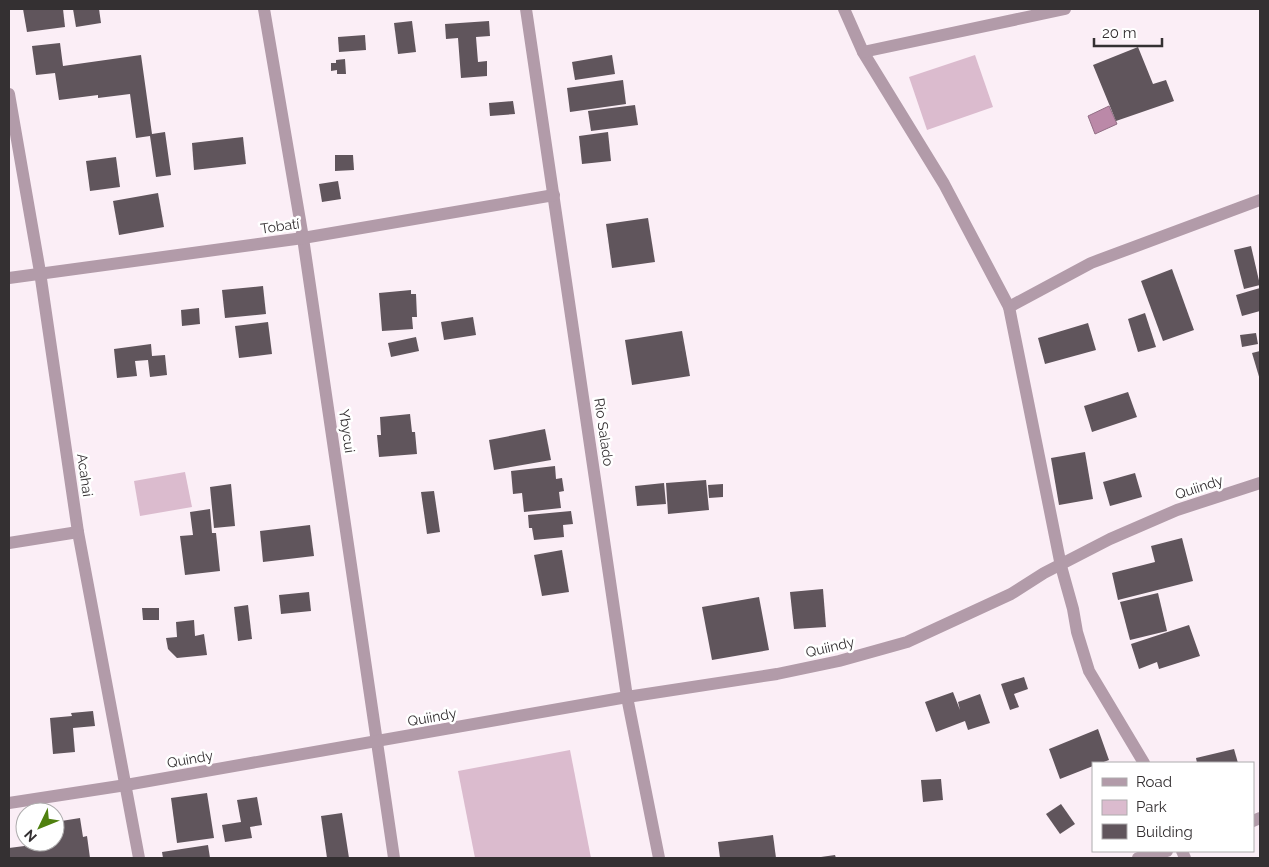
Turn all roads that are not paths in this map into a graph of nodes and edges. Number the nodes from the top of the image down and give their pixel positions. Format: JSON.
{"nodes":[{"id":1,"x":264,"y":9,"type":"edge"},
{"id":2,"x":526,"y":9,"type":"edge"},
{"id":3,"x":844,"y":9,"type":"edge"},
{"id":4,"x":1065,"y":9,"type":"edge"},
{"id":5,"x":863,"y":52,"type":"junction"},
{"id":6,"x":9,"y":94,"type":"edge"},
{"id":7,"x":554,"y":195,"type":"junction"},
{"id":8,"x":1260,"y":200,"type":"edge"},
{"id":9,"x":303,"y":238,"type":"junction"},
{"id":10,"x":40,"y":272,"type":"junction"},
{"id":11,"x":9,"y":278,"type":"edge"},
{"id":12,"x":1009,"y":307,"type":"junction"},
{"id":13,"x":1260,"y":483,"type":"edge"},
{"id":14,"x":78,"y":532,"type":"junction"},
{"id":15,"x":9,"y":543,"type":"edge"},
{"id":16,"x":1061,"y":566,"type":"junction"},
{"id":17,"x":627,"y":697,"type":"junction"},
{"id":18,"x":377,"y":742,"type":"junction"},
{"id":19,"x":1143,"y":762,"type":"edge"},
{"id":20,"x":126,"y":785,"type":"junction"},
{"id":21,"x":9,"y":803,"type":"edge"},
{"id":22,"x":1162,"y":852,"type":"edge"},
{"id":23,"x":139,"y":858,"type":"edge"},
{"id":24,"x":394,"y":858,"type":"edge"},
{"id":25,"x":659,"y":858,"type":"edge"},
{"id":26,"x":1138,"y":858,"type":"edge"}],
"edges":[{"from":1,"to":9,"type":"street","name":"Ybycui"},
{"from":2,"to":7,"type":"street","name":"Río Salado"},
{"from":3,"to":5,"type":"street"},
{"from":4,"to":5,"type":"street"},
{"from":5,"to":12,"type":"street"},
{"from":6,"to":10,"type":"street","name":"Acahai"},
{"from":7,"to":9,"type":"street","name":"Tobatí"},
{"from":7,"to":17,"type":"street","name":"Río Salado"},
{"from":8,"to":12,"type":"street"},
{"from":9,"to":10,"type":"street","name":"Tobatí"},
{"from":9,"to":18,"type":"street","name":"Ybycui"},
{"from":10,"to":11,"type":"street","name":"Tobatí"},
{"from":10,"to":14,"type":"street","name":"Acahai"},
{"from":12,"to":16,"type":"street"},
{"from":13,"to":16,"type":"street","name":"Quiindy"},
{"from":14,"to":15,"type":"street"},
{"from":14,"to":20,"type":"street","name":"Acahai"},
{"from":16,"to":17,"type":"street","name":"Quiindy"},
{"from":16,"to":19,"type":"street"},
{"from":17,"to":18,"type":"street","name":"Quiindy"},
{"from":17,"to":25,"type":"street","name":"Río Salado"},
{"from":18,"to":20,"type":"street","name":"Quindy"},
{"from":18,"to":24,"type":"street","name":"Ybycui"},
{"from":20,"to":21,"type":"street","name":"Quindy"},
{"from":20,"to":23,"type":"street","name":"Acahai"},
{"from":22,"to":26,"type":"street"}]}
